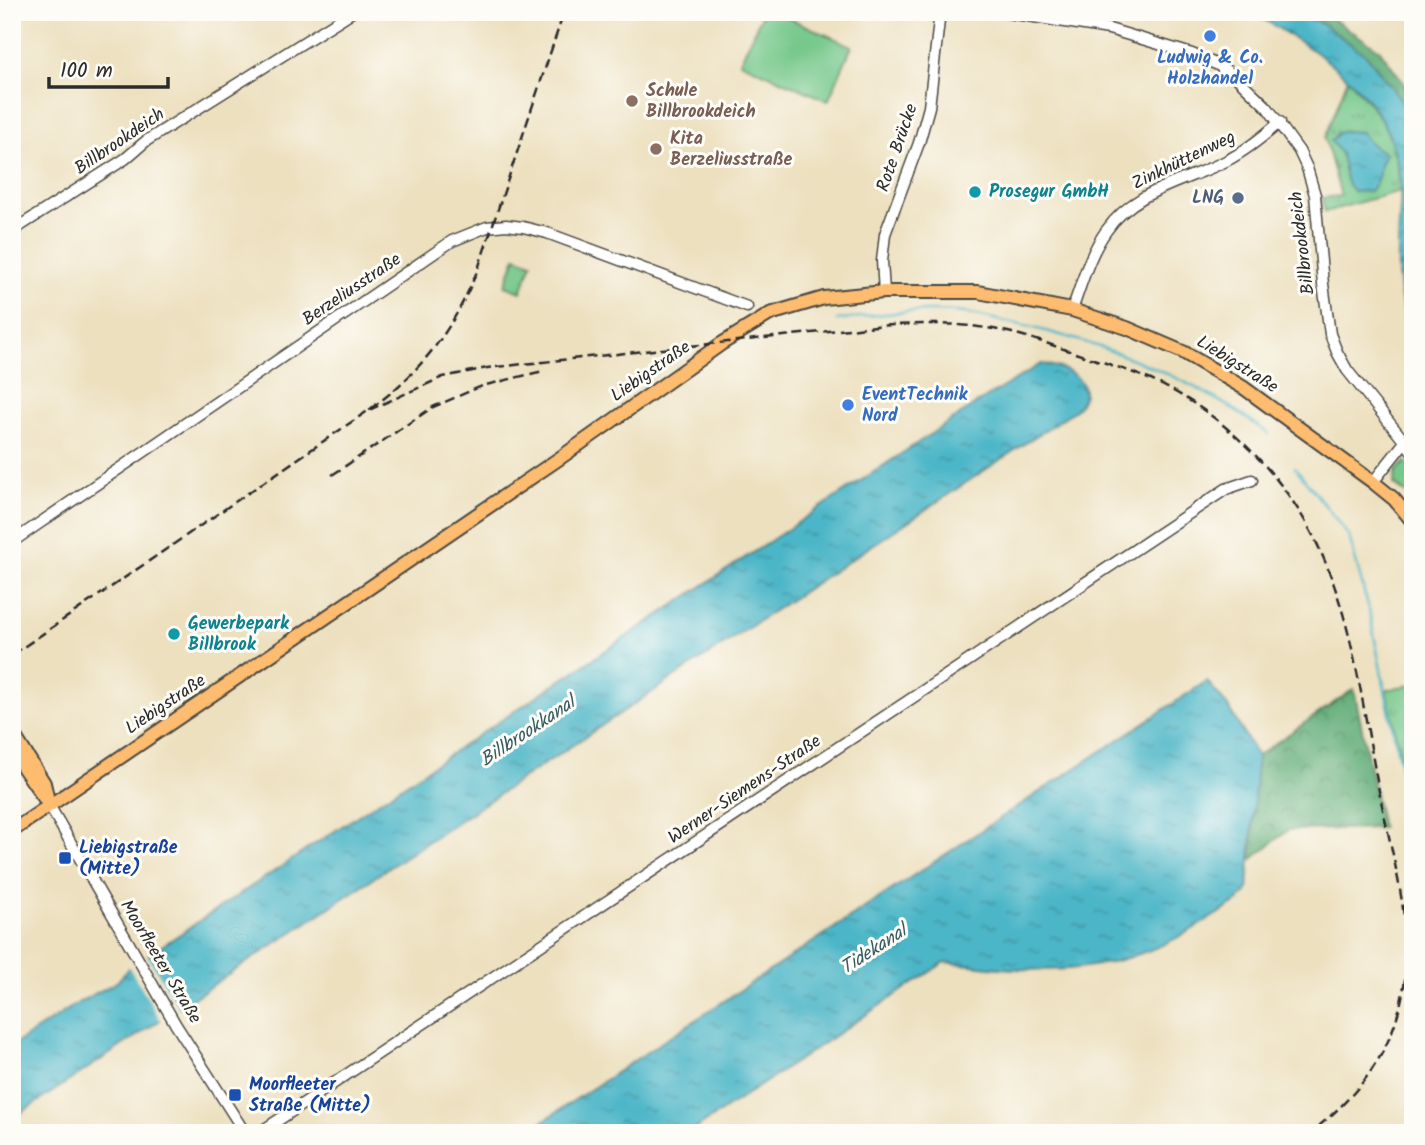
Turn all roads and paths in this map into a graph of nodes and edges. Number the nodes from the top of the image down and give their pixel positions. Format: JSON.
{"nodes":[{"id":1,"x":352,"y":12,"type":"edge"},
{"id":2,"x":940,"y":12,"type":"edge"},
{"id":3,"x":1002,"y":12,"type":"edge"},
{"id":4,"x":1280,"y":122,"type":"junction"},
{"id":5,"x":12,"y":231,"type":"edge"},
{"id":6,"x":884,"y":292,"type":"junction"},
{"id":7,"x":747,"y":307,"type":"dead end"},
{"id":8,"x":1072,"y":310,"type":"junction"},
{"id":9,"x":1404,"y":443,"type":"junction"},
{"id":10,"x":1413,"y":453,"type":"edge"},
{"id":11,"x":1252,"y":480,"type":"dead end"},
{"id":12,"x":1373,"y":482,"type":"junction"},
{"id":13,"x":1413,"y":522,"type":"edge"},
{"id":14,"x":12,"y":542,"type":"edge"},
{"id":15,"x":12,"y":732,"type":"edge"},
{"id":16,"x":12,"y":751,"type":"edge"},
{"id":17,"x":49,"y":805,"type":"junction"},
{"id":18,"x":12,"y":831,"type":"edge"},
{"id":19,"x":245,"y":1133,"type":"edge"},
{"id":20,"x":259,"y":1133,"type":"edge"}],
"edges":[{"from":1,"to":5,"type":"street","name":"Billbrookdeich"},
{"from":2,"to":6,"type":"street","name":"Rote Brücke"},
{"from":3,"to":4,"type":"street","name":"Billbrookdeich"},
{"from":4,"to":8,"type":"street","name":"Zinkhüttenweg"},
{"from":4,"to":9,"type":"street","name":"Billbrookdeich"},
{"from":6,"to":8,"type":"main road","name":"Liebigstraße"},
{"from":6,"to":17,"type":"main road","name":"Liebigstraße"},
{"from":7,"to":14,"type":"street","name":"Berzeliusstraße"},
{"from":8,"to":12,"type":"main road","name":"Liebigstraße"},
{"from":9,"to":10,"type":"street","name":"Billbrookdeich"},
{"from":9,"to":12,"type":"street"},
{"from":11,"to":20,"type":"street","name":"Werner-Siemens-Straße"},
{"from":12,"to":13,"type":"main road","name":"Liebigstraße"},
{"from":15,"to":17,"type":"main road","name":"Moorfleeter Straße"},
{"from":16,"to":17,"type":"main road","name":"Moorfleeter Straße"},
{"from":17,"to":18,"type":"main road","name":"Liebigstraße"},
{"from":17,"to":19,"type":"street","name":"Moorfleeter Straße"}]}
